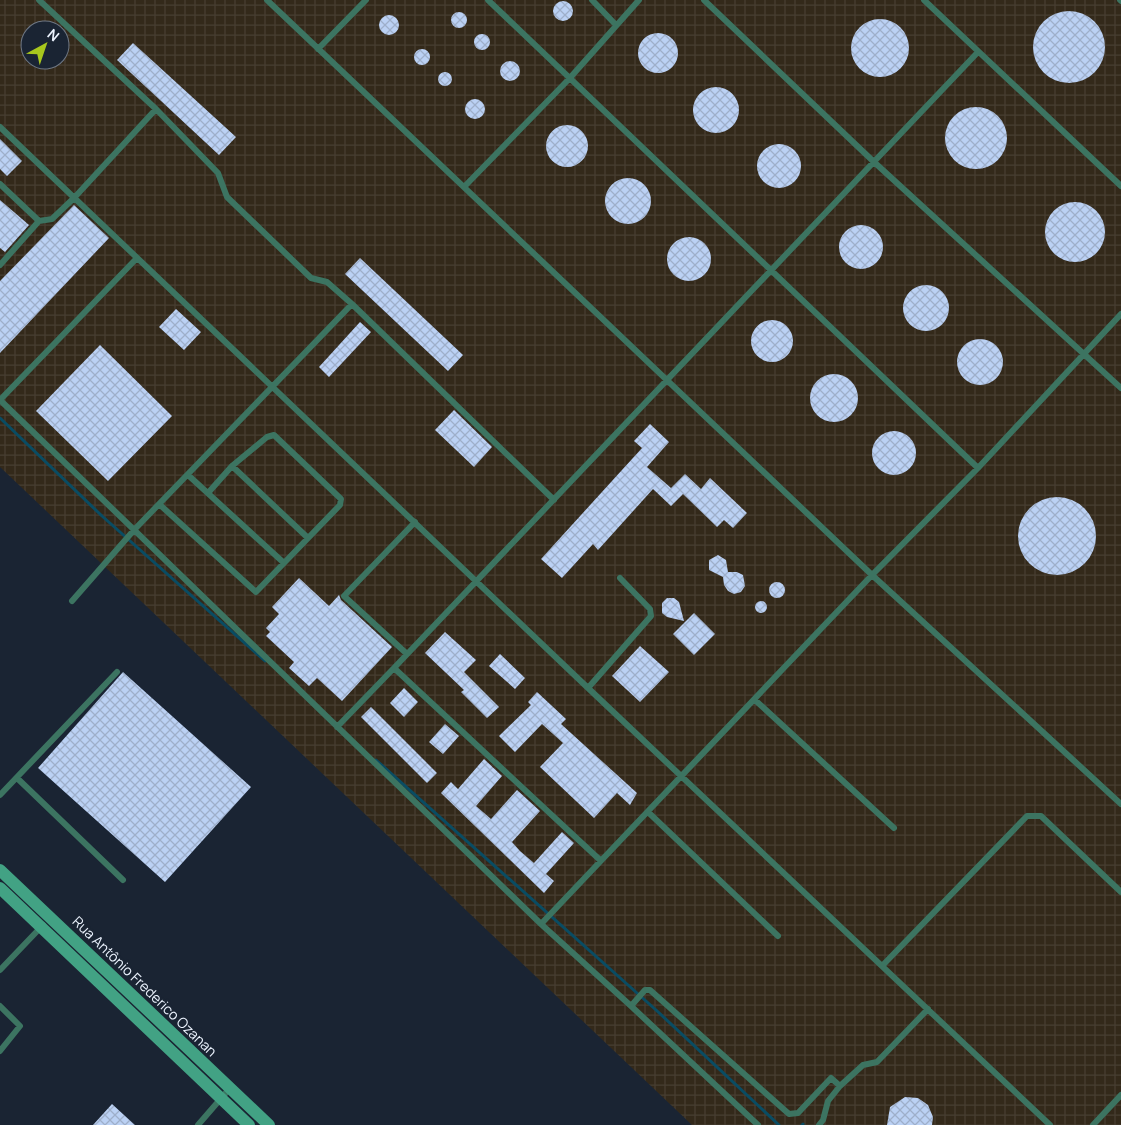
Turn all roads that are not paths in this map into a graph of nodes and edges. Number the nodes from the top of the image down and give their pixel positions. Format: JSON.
{"nodes":[{"id":1,"x":39,"y":0,"type":"edge"},
{"id":2,"x":267,"y":0,"type":"edge"},
{"id":3,"x":366,"y":0,"type":"edge"},
{"id":4,"x":488,"y":0,"type":"edge"},
{"id":5,"x":592,"y":0,"type":"edge"},
{"id":6,"x":639,"y":0,"type":"edge"},
{"id":7,"x":704,"y":0,"type":"edge"},
{"id":8,"x":924,"y":0,"type":"edge"},
{"id":9,"x":616,"y":25,"type":"junction"},
{"id":10,"x":318,"y":49,"type":"junction"},
{"id":11,"x":978,"y":52,"type":"junction"},
{"id":12,"x":569,"y":79,"type":"junction"},
{"id":13,"x":156,"y":109,"type":"junction"},
{"id":14,"x":0,"y":127,"type":"edge"},
{"id":15,"x":874,"y":162,"type":"junction"},
{"id":16,"x":0,"y":184,"type":"edge"},
{"id":17,"x":1121,"y":186,"type":"edge"},
{"id":18,"x":464,"y":187,"type":"junction"},
{"id":19,"x":74,"y":198,"type":"junction"},
{"id":20,"x":39,"y":220,"type":"junction"},
{"id":21,"x":137,"y":258,"type":"junction"},
{"id":22,"x":0,"y":265,"type":"edge"},
{"id":23,"x":772,"y":271,"type":"junction"},
{"id":24,"x":352,"y":304,"type":"junction"},
{"id":25,"x":1121,"y":314,"type":"edge"},
{"id":26,"x":1085,"y":353,"type":"junction"},
{"id":27,"x":667,"y":381,"type":"junction"},
{"id":28,"x":273,"y":387,"type":"junction"},
{"id":29,"x":1121,"y":388,"type":"edge"},
{"id":30,"x":0,"y":400,"type":"edge"},
{"id":31,"x":232,"y":466,"type":"junction"},
{"id":32,"x":978,"y":468,"type":"junction"},
{"id":33,"x":188,"y":475,"type":"junction"},
{"id":34,"x":208,"y":493,"type":"junction"},
{"id":35,"x":554,"y":500,"type":"junction"},
{"id":36,"x":159,"y":504,"type":"junction"},
{"id":37,"x":415,"y":522,"type":"junction"},
{"id":38,"x":134,"y":530,"type":"junction"},
{"id":39,"x":308,"y":538,"type":"junction"},
{"id":40,"x":284,"y":563,"type":"junction"},
{"id":41,"x":872,"y":575,"type":"junction"},
{"id":42,"x":620,"y":578,"type":"dead end"},
{"id":43,"x":477,"y":581,"type":"junction"},
{"id":44,"x":72,"y":601,"type":"dead end"},
{"id":45,"x":407,"y":654,"type":"junction"},
{"id":46,"x":394,"y":668,"type":"junction"},
{"id":47,"x":116,"y":672,"type":"dead end"},
{"id":48,"x":588,"y":688,"type":"junction"},
{"id":49,"x":755,"y":700,"type":"junction"},
{"id":50,"x":336,"y":726,"type":"junction"},
{"id":51,"x":683,"y":777,"type":"junction"},
{"id":52,"x":17,"y":778,"type":"junction"},
{"id":53,"x":0,"y":795,"type":"edge"},
{"id":54,"x":1121,"y":804,"type":"edge"},
{"id":55,"x":648,"y":812,"type":"junction"},
{"id":56,"x":894,"y":828,"type":"dead end"},
{"id":57,"x":600,"y":860,"type":"junction"},
{"id":58,"x":0,"y":870,"type":"edge"},
{"id":59,"x":123,"y":880,"type":"dead end"},
{"id":60,"x":0,"y":888,"type":"edge"},
{"id":61,"x":1121,"y":892,"type":"edge"},
{"id":62,"x":50,"y":916,"type":"junction"},
{"id":63,"x":541,"y":924,"type":"junction"},
{"id":64,"x":40,"y":928,"type":"junction"},
{"id":65,"x":778,"y":936,"type":"dead end"},
{"id":66,"x":882,"y":966,"type":"junction"},
{"id":67,"x":0,"y":970,"type":"edge"},
{"id":68,"x":0,"y":1006,"type":"edge"},
{"id":69,"x":631,"y":1006,"type":"junction"},
{"id":70,"x":928,"y":1009,"type":"junction"},
{"id":71,"x":0,"y":1052,"type":"edge"},
{"id":72,"x":840,"y":1086,"type":"junction"},
{"id":73,"x":230,"y":1088,"type":"junction"},
{"id":74,"x":1121,"y":1095,"type":"edge"},
{"id":75,"x":221,"y":1099,"type":"junction"},
{"id":76,"x":198,"y":1125,"type":"edge"},
{"id":77,"x":249,"y":1125,"type":"edge"},
{"id":78,"x":269,"y":1125,"type":"edge"},
{"id":79,"x":758,"y":1125,"type":"edge"},
{"id":80,"x":819,"y":1125,"type":"edge"},
{"id":81,"x":1050,"y":1125,"type":"edge"},
{"id":82,"x":1093,"y":1125,"type":"edge"}],
"edges":[{"from":1,"to":13,"type":"lane"},
{"from":2,"to":10,"type":"lane"},
{"from":3,"to":10,"type":"lane"},
{"from":4,"to":12,"type":"lane"},
{"from":5,"to":9,"type":"lane"},
{"from":6,"to":9,"type":"lane"},
{"from":7,"to":15,"type":"lane"},
{"from":8,"to":11,"type":"lane"},
{"from":9,"to":12,"type":"lane"},
{"from":10,"to":18,"type":"lane"},
{"from":11,"to":15,"type":"lane"},
{"from":11,"to":17,"type":"lane"},
{"from":12,"to":18,"type":"lane"},
{"from":12,"to":23,"type":"lane"},
{"from":13,"to":19,"type":"lane"},
{"from":13,"to":24,"type":"lane"},
{"from":14,"to":19,"type":"lane"},
{"from":15,"to":23,"type":"lane"},
{"from":15,"to":26,"type":"lane"},
{"from":16,"to":20,"type":"lane"},
{"from":18,"to":27,"type":"lane"},
{"from":19,"to":20,"type":"lane"},
{"from":19,"to":21,"type":"lane"},
{"from":20,"to":22,"type":"lane"},
{"from":21,"to":28,"type":"lane"},
{"from":21,"to":30,"type":"lane"},
{"from":23,"to":27,"type":"lane"},
{"from":23,"to":32,"type":"lane"},
{"from":24,"to":28,"type":"lane"},
{"from":24,"to":35,"type":"lane"},
{"from":25,"to":26,"type":"lane"},
{"from":26,"to":29,"type":"lane"},
{"from":26,"to":32,"type":"lane"},
{"from":27,"to":35,"type":"lane"},
{"from":27,"to":41,"type":"lane"},
{"from":28,"to":33,"type":"lane"},
{"from":28,"to":37,"type":"lane"},
{"from":30,"to":38,"type":"lane"},
{"from":31,"to":34,"type":"lane"},
{"from":31,"to":39,"type":"lane"},
{"from":31,"to":39,"type":"lane"},
{"from":32,"to":41,"type":"lane"},
{"from":33,"to":34,"type":"lane"},
{"from":33,"to":36,"type":"lane"},
{"from":34,"to":40,"type":"lane"},
{"from":35,"to":43,"type":"lane"},
{"from":36,"to":38,"type":"lane"},
{"from":36,"to":40,"type":"lane"},
{"from":37,"to":43,"type":"lane"},
{"from":37,"to":45,"type":"lane"},
{"from":38,"to":44,"type":"lane"},
{"from":38,"to":50,"type":"lane"},
{"from":39,"to":40,"type":"lane"},
{"from":41,"to":49,"type":"lane"},
{"from":41,"to":54,"type":"lane"},
{"from":42,"to":48,"type":"lane"},
{"from":43,"to":45,"type":"lane"},
{"from":43,"to":48,"type":"lane"},
{"from":45,"to":46,"type":"lane"},
{"from":46,"to":50,"type":"lane"},
{"from":46,"to":57,"type":"lane"},
{"from":47,"to":52,"type":"lane"},
{"from":48,"to":51,"type":"lane"},
{"from":49,"to":51,"type":"lane"},
{"from":49,"to":56,"type":"lane"},
{"from":50,"to":63,"type":"lane"},
{"from":51,"to":55,"type":"lane"},
{"from":51,"to":66,"type":"lane"},
{"from":52,"to":53,"type":"lane"},
{"from":52,"to":59,"type":"lane"},
{"from":55,"to":57,"type":"lane"},
{"from":55,"to":65,"type":"lane"},
{"from":57,"to":63,"type":"lane"},
{"from":58,"to":62,"type":"main road","name":"Rua Antônio Frederico Ozanan"},
{"from":60,"to":64,"type":"main road","name":"Rua Antônio Frederico Ozanan"},
{"from":61,"to":66,"type":"lane"},
{"from":62,"to":64,"type":"lane"},
{"from":62,"to":73,"type":"main road","name":"Rua Antônio Frederico Ozanan"},
{"from":63,"to":69,"type":"lane"},
{"from":64,"to":67,"type":"lane"},
{"from":64,"to":75,"type":"main road","name":"Rua Antônio Frederico Ozanan"},
{"from":66,"to":70,"type":"lane"},
{"from":68,"to":71,"type":"lane"},
{"from":69,"to":72,"type":"lane"},
{"from":69,"to":79,"type":"lane"},
{"from":70,"to":72,"type":"lane"},
{"from":70,"to":81,"type":"lane"},
{"from":72,"to":80,"type":"lane"},
{"from":73,"to":75,"type":"lane"},
{"from":73,"to":78,"type":"main road","name":"Rua Antônio Frederico Ozanan"},
{"from":74,"to":82,"type":"lane"},
{"from":75,"to":76,"type":"lane"},
{"from":75,"to":77,"type":"main road","name":"Rua Antônio Frederico Ozanan"}]}
